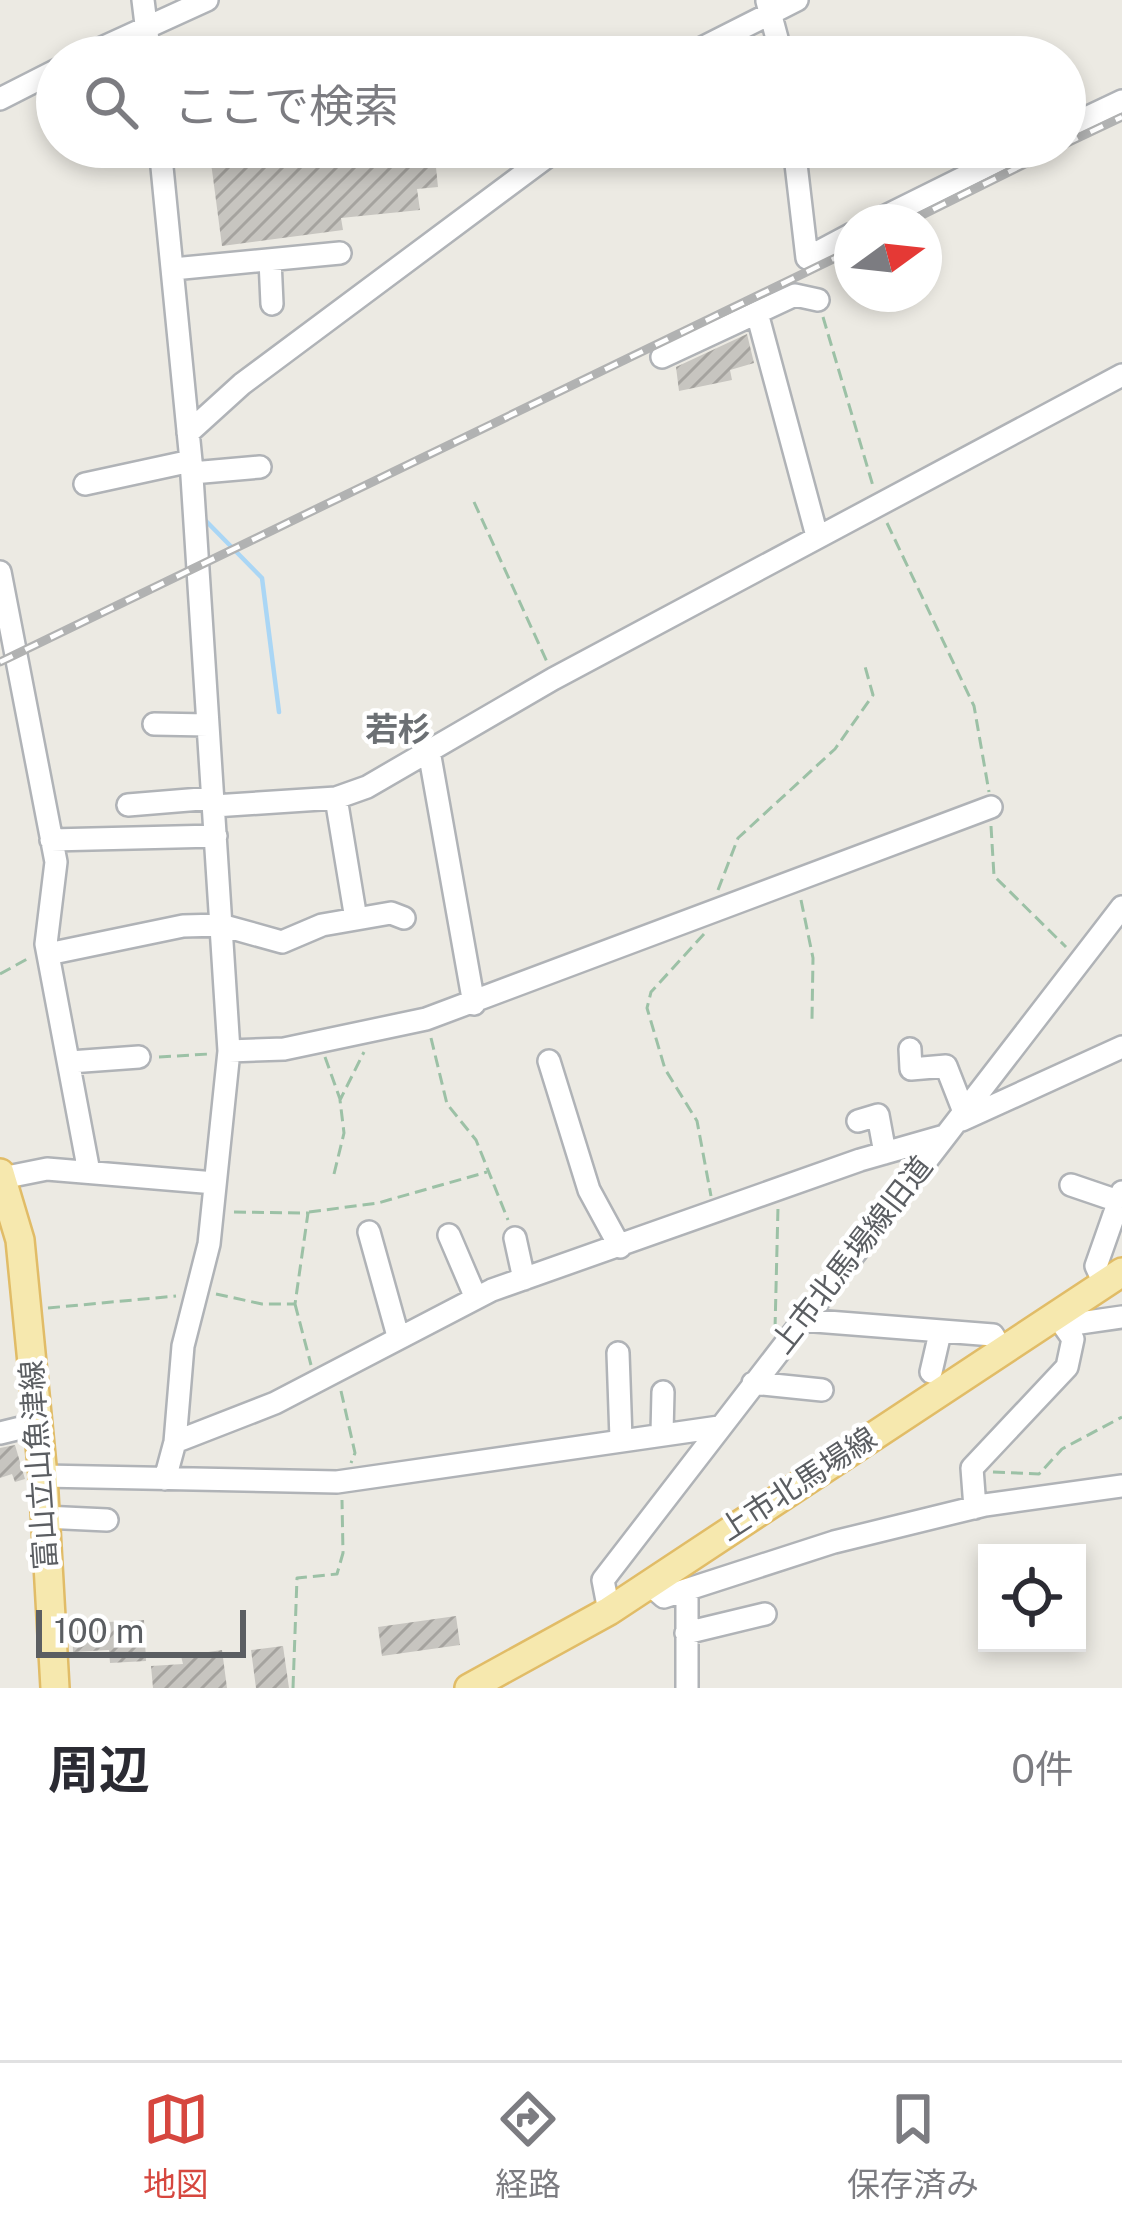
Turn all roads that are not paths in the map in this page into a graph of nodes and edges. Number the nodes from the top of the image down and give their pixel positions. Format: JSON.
{"nodes":[{"id":1,"x":143,"y":0,"type":"edge"},
{"id":2,"x":207,"y":0,"type":"edge"},
{"id":3,"x":797,"y":0,"type":"edge"},
{"id":4,"x":769,"y":6,"type":"edge"},
{"id":5,"x":146,"y":25,"type":"junction"},
{"id":6,"x":124,"y":36,"type":"edge"},
{"id":7,"x":147,"y":36,"type":"edge"},
{"id":8,"x":719,"y":36,"type":"edge"},
{"id":9,"x":777,"y":36,"type":"edge"},
{"id":10,"x":36,"y":80,"type":"edge"},
{"id":11,"x":0,"y":98,"type":"edge"},
{"id":12,"x":1122,"y":101,"type":"edge"},
{"id":13,"x":1086,"y":118,"type":"edge"},
{"id":14,"x":162,"y":168,"type":"edge"},
{"id":15,"x":532,"y":168,"type":"edge"},
{"id":16,"x":796,"y":168,"type":"edge"},
{"id":17,"x":983,"y":168,"type":"edge"},
{"id":18,"x":910,"y":204,"type":"edge"},
{"id":19,"x":834,"y":243,"type":"edge"},
{"id":20,"x":340,"y":253,"type":"dead end"},
{"id":21,"x":270,"y":260,"type":"junction"},
{"id":22,"x":172,"y":269,"type":"junction"},
{"id":23,"x":818,"y":300,"type":"road end"},
{"id":24,"x":272,"y":304,"type":"dead end"},
{"id":25,"x":758,"y":313,"type":"junction"},
{"id":26,"x":662,"y":357,"type":"dead end"},
{"id":27,"x":1122,"y":375,"type":"edge"},
{"id":28,"x":188,"y":433,"type":"junction"},
{"id":29,"x":191,"y":467,"type":"junction"},
{"id":30,"x":260,"y":467,"type":"dead end"},
{"id":31,"x":85,"y":484,"type":"dead end"},
{"id":32,"x":818,"y":536,"type":"junction"},
{"id":33,"x":0,"y":572,"type":"edge"},
{"id":34,"x":154,"y":724,"type":"dead end"},
{"id":35,"x":208,"y":725,"type":"junction"},
{"id":36,"x":429,"y":751,"type":"junction"},
{"id":37,"x":336,"y":798,"type":"junction"},
{"id":38,"x":213,"y":802,"type":"junction"},
{"id":39,"x":128,"y":806,"type":"dead end"},
{"id":40,"x":991,"y":807,"type":"road end"},
{"id":41,"x":216,"y":836,"type":"junction"},
{"id":42,"x":51,"y":840,"type":"junction"},
{"id":43,"x":1122,"y":907,"type":"edge"},
{"id":44,"x":404,"y":918,"type":"dead end"},
{"id":45,"x":356,"y":919,"type":"junction"},
{"id":46,"x":221,"y":925,"type":"junction"},
{"id":47,"x":48,"y":954,"type":"junction"},
{"id":48,"x":474,"y":1004,"type":"junction"},
{"id":49,"x":1122,"y":1047,"type":"edge"},
{"id":50,"x":910,"y":1049,"type":"dead end"},
{"id":51,"x":229,"y":1051,"type":"junction"},
{"id":52,"x":139,"y":1057,"type":"road end"},
{"id":53,"x":549,"y":1061,"type":"dead end"},
{"id":54,"x":70,"y":1062,"type":"junction"},
{"id":55,"x":858,"y":1120,"type":"dead end"},
{"id":56,"x":955,"y":1124,"type":"junction"},
{"id":57,"x":885,"y":1153,"type":"junction"},
{"id":58,"x":89,"y":1172,"type":"junction"},
{"id":59,"x":1,"y":1176,"type":"edge"},
{"id":60,"x":215,"y":1183,"type":"junction"},
{"id":61,"x":1071,"y":1185,"type":"dead end"},
{"id":62,"x":1119,"y":1196,"type":"edge"},
{"id":63,"x":369,"y":1232,"type":"dead end"},
{"id":64,"x":449,"y":1235,"type":"dead end"},
{"id":65,"x":515,"y":1238,"type":"road end"},
{"id":66,"x":620,"y":1247,"type":"junction"},
{"id":67,"x":1113,"y":1277,"type":"edge"},
{"id":68,"x":524,"y":1279,"type":"junction"},
{"id":69,"x":476,"y":1298,"type":"junction"},
{"id":70,"x":1062,"y":1311,"type":"junction"},
{"id":71,"x":1122,"y":1316,"type":"edge"},
{"id":72,"x":802,"y":1320,"type":"junction"},
{"id":73,"x":940,"y":1333,"type":"junction"},
{"id":74,"x":398,"y":1336,"type":"junction"},
{"id":75,"x":1002,"y":1351,"type":"junction"},
{"id":76,"x":618,"y":1352,"type":"dead end"},
{"id":77,"x":931,"y":1372,"type":"dead end"},
{"id":78,"x":753,"y":1383,"type":"junction"},
{"id":79,"x":822,"y":1390,"type":"dead end"},
{"id":80,"x":663,"y":1393,"type":"dead end"},
{"id":81,"x":37,"y":1424,"type":"junction"},
{"id":82,"x":719,"y":1427,"type":"junction"},
{"id":83,"x":0,"y":1432,"type":"edge"},
{"id":84,"x":662,"y":1433,"type":"junction"},
{"id":85,"x":621,"y":1439,"type":"junction"},
{"id":86,"x":175,"y":1442,"type":"junction"},
{"id":87,"x":43,"y":1477,"type":"junction"},
{"id":88,"x":165,"y":1479,"type":"junction"},
{"id":89,"x":1122,"y":1486,"type":"edge"},
{"id":90,"x":975,"y":1508,"type":"junction"},
{"id":91,"x":44,"y":1517,"type":"junction"},
{"id":92,"x":107,"y":1520,"type":"dead end"},
{"id":93,"x":648,"y":1583,"type":"junction"},
{"id":94,"x":687,"y":1592,"type":"junction"},
{"id":95,"x":609,"y":1610,"type":"junction"},
{"id":96,"x":765,"y":1614,"type":"dead end"},
{"id":97,"x":686,"y":1633,"type":"junction"},
{"id":98,"x":508,"y":1679,"type":"edge"},
{"id":99,"x":55,"y":1688,"type":"edge"},
{"id":100,"x":469,"y":1688,"type":"edge"},
{"id":101,"x":687,"y":1688,"type":"edge"}],
"edges":[{"from":1,"to":5,"type":"street"},
{"from":2,"to":5,"type":"street"},
{"from":3,"to":4,"type":"street"},
{"from":4,"to":8,"type":"street"},
{"from":4,"to":9,"type":"street"},
{"from":5,"to":6,"type":"street"},
{"from":5,"to":7,"type":"street"},
{"from":10,"to":11,"type":"street"},
{"from":12,"to":13,"type":"street"},
{"from":14,"to":22,"type":"street"},
{"from":15,"to":28,"type":"street"},
{"from":16,"to":19,"type":"street"},
{"from":17,"to":18,"type":"street"},
{"from":20,"to":21,"type":"street"},
{"from":21,"to":22,"type":"street"},
{"from":21,"to":24,"type":"street"},
{"from":22,"to":28,"type":"street"},
{"from":23,"to":25,"type":"street"},
{"from":25,"to":26,"type":"street"},
{"from":25,"to":32,"type":"street"},
{"from":27,"to":32,"type":"street"},
{"from":28,"to":29,"type":"street"},
{"from":29,"to":30,"type":"street"},
{"from":29,"to":31,"type":"street"},
{"from":29,"to":35,"type":"street"},
{"from":32,"to":36,"type":"street"},
{"from":33,"to":42,"type":"street"},
{"from":34,"to":35,"type":"street"},
{"from":35,"to":38,"type":"street"},
{"from":36,"to":37,"type":"street"},
{"from":36,"to":48,"type":"street"},
{"from":37,"to":38,"type":"street"},
{"from":37,"to":45,"type":"street"},
{"from":38,"to":39,"type":"street"},
{"from":38,"to":41,"type":"street"},
{"from":40,"to":48,"type":"street"},
{"from":41,"to":42,"type":"street"},
{"from":41,"to":46,"type":"street"},
{"from":42,"to":47,"type":"street"},
{"from":43,"to":56,"type":"street","name":"上市北馬場線旧道"},
{"from":44,"to":45,"type":"street"},
{"from":45,"to":46,"type":"street"},
{"from":46,"to":47,"type":"street"},
{"from":46,"to":51,"type":"street"},
{"from":47,"to":54,"type":"street"},
{"from":48,"to":51,"type":"street"},
{"from":49,"to":56,"type":"street"},
{"from":50,"to":56,"type":"street"},
{"from":51,"to":60,"type":"street"},
{"from":52,"to":54,"type":"street"},
{"from":53,"to":66,"type":"street"},
{"from":54,"to":58,"type":"street"},
{"from":55,"to":57,"type":"street"},
{"from":56,"to":57,"type":"street"},
{"from":56,"to":72,"type":"street","name":"上市北馬場線旧道"},
{"from":57,"to":66,"type":"street"},
{"from":58,"to":59,"type":"street"},
{"from":58,"to":60,"type":"street"},
{"from":59,"to":81,"type":"main road","name":"富山立山魚津線"},
{"from":60,"to":86,"type":"street"},
{"from":61,"to":62,"type":"street"},
{"from":62,"to":67,"type":"street"},
{"from":63,"to":74,"type":"street"},
{"from":64,"to":69,"type":"street"},
{"from":65,"to":68,"type":"street"},
{"from":66,"to":68,"type":"street"},
{"from":67,"to":70,"type":"main road","name":"上市北馬場線"},
{"from":68,"to":69,"type":"street"},
{"from":69,"to":74,"type":"street"},
{"from":70,"to":71,"type":"street"},
{"from":70,"to":75,"type":"main road","name":"上市北馬場線"},
{"from":70,"to":90,"type":"street"},
{"from":72,"to":73,"type":"street"},
{"from":72,"to":78,"type":"street","name":"上市北馬場線旧道"},
{"from":73,"to":75,"type":"street"},
{"from":73,"to":77,"type":"street"},
{"from":74,"to":86,"type":"street"},
{"from":75,"to":93,"type":"main road","name":"上市北馬場線"},
{"from":76,"to":85,"type":"street"},
{"from":78,"to":79,"type":"street"},
{"from":78,"to":82,"type":"street","name":"上市北馬場線旧道"},
{"from":80,"to":84,"type":"street"},
{"from":81,"to":83,"type":"street"},
{"from":81,"to":87,"type":"main road","name":"富山立山魚津線"},
{"from":82,"to":84,"type":"street"},
{"from":82,"to":95,"type":"street","name":"上市北馬場線旧道"},
{"from":84,"to":85,"type":"street"},
{"from":85,"to":88,"type":"street"},
{"from":86,"to":88,"type":"street"},
{"from":87,"to":88,"type":"street"},
{"from":87,"to":91,"type":"main road","name":"富山立山魚津線"},
{"from":89,"to":90,"type":"street"},
{"from":90,"to":94,"type":"street"},
{"from":91,"to":92,"type":"street"},
{"from":91,"to":99,"type":"main road","name":"富山立山魚津線"},
{"from":93,"to":94,"type":"street"},
{"from":93,"to":95,"type":"main road","name":"上市北馬場線"},
{"from":94,"to":97,"type":"street"},
{"from":95,"to":98,"type":"main road","name":"上市北馬場線"},
{"from":96,"to":97,"type":"street"},
{"from":97,"to":101,"type":"street"},
{"from":98,"to":100,"type":"main road","name":"上市北馬場線"}]}
